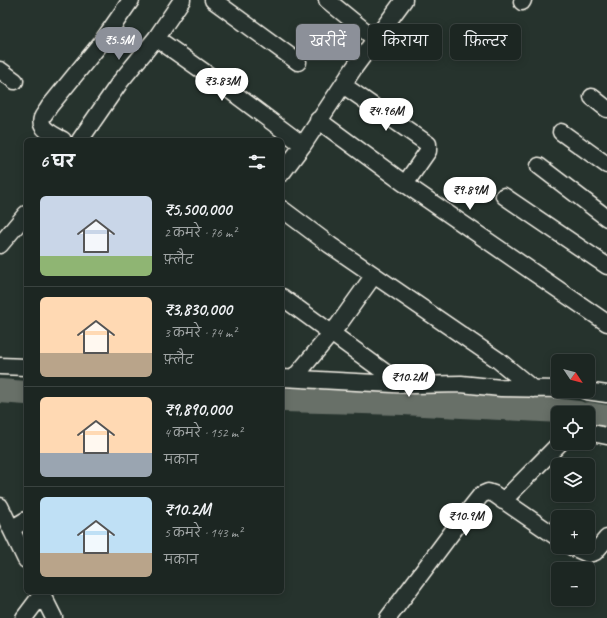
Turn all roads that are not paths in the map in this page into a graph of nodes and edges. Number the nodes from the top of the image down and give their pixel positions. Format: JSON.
{"nodes":[{"id":1,"x":131,"y":0,"type":"edge"},
{"id":2,"x":182,"y":0,"type":"edge"},
{"id":3,"x":213,"y":0,"type":"edge"},
{"id":4,"x":326,"y":0,"type":"edge"},
{"id":5,"x":404,"y":0,"type":"edge"},
{"id":6,"x":386,"y":24,"type":"edge"},
{"id":7,"x":368,"y":33,"type":"edge"},
{"id":8,"x":156,"y":38,"type":"junction"},
{"id":9,"x":368,"y":49,"type":"edge"},
{"id":10,"x":298,"y":62,"type":"dead end"},
{"id":11,"x":0,"y":70,"type":"edge"},
{"id":12,"x":15,"y":81,"type":"dead end"},
{"id":13,"x":343,"y":85,"type":"junction"},
{"id":14,"x":592,"y":97,"type":"dead end"},
{"id":15,"x":607,"y":109,"type":"edge"},
{"id":16,"x":318,"y":120,"type":"junction"},
{"id":17,"x":561,"y":132,"type":"dead end"},
{"id":18,"x":60,"y":138,"type":"edge"},
{"id":19,"x":81,"y":138,"type":"edge"},
{"id":20,"x":303,"y":145,"type":"junction"},
{"id":21,"x":607,"y":165,"type":"edge"},
{"id":22,"x":539,"y":166,"type":"dead end"},
{"id":23,"x":284,"y":171,"type":"edge"},
{"id":24,"x":405,"y":184,"type":"junction"},
{"id":25,"x":504,"y":196,"type":"dead end"},
{"id":26,"x":284,"y":210,"type":"edge"},
{"id":27,"x":24,"y":216,"type":"edge"},
{"id":28,"x":607,"y":218,"type":"edge"},
{"id":29,"x":0,"y":245,"type":"edge"},
{"id":30,"x":607,"y":266,"type":"edge"},
{"id":31,"x":374,"y":275,"type":"junction"},
{"id":32,"x":284,"y":298,"type":"edge"},
{"id":33,"x":607,"y":323,"type":"edge"},
{"id":34,"x":331,"y":332,"type":"junction"},
{"id":35,"x":0,"y":366,"type":"edge"},
{"id":36,"x":24,"y":367,"type":"edge"},
{"id":37,"x":286,"y":377,"type":"edge"},
{"id":38,"x":401,"y":384,"type":"junction"},
{"id":39,"x":533,"y":389,"type":"junction"},
{"id":40,"x":551,"y":389,"type":"edge"},
{"id":41,"x":595,"y":392,"type":"edge"},
{"id":42,"x":607,"y":394,"type":"edge"},
{"id":43,"x":595,"y":434,"type":"edge"},
{"id":44,"x":607,"y":436,"type":"edge"},
{"id":45,"x":553,"y":450,"type":"edge"},
{"id":46,"x":503,"y":501,"type":"junction"},
{"id":47,"x":0,"y":506,"type":"edge"},
{"id":48,"x":24,"y":521,"type":"edge"},
{"id":49,"x":11,"y":529,"type":"junction"},
{"id":50,"x":551,"y":533,"type":"edge"},
{"id":51,"x":607,"y":538,"type":"edge"},
{"id":52,"x":595,"y":552,"type":"edge"},
{"id":53,"x":24,"y":556,"type":"edge"},
{"id":54,"x":41,"y":594,"type":"edge"},
{"id":55,"x":42,"y":594,"type":"edge"},
{"id":56,"x":24,"y":618,"type":"edge"},
{"id":57,"x":54,"y":618,"type":"edge"},
{"id":58,"x":388,"y":618,"type":"edge"}],
"edges":[{"from":1,"to":18,"type":"street"},
{"from":2,"to":8,"type":"street"},
{"from":3,"to":10,"type":"street"},
{"from":4,"to":7,"type":"street"},
{"from":5,"to":6,"type":"street"},
{"from":8,"to":19,"type":"street"},
{"from":8,"to":20,"type":"street"},
{"from":9,"to":13,"type":"street"},
{"from":11,"to":12,"type":"street"},
{"from":13,"to":16,"type":"street"},
{"from":13,"to":24,"type":"street"},
{"from":14,"to":15,"type":"street"},
{"from":16,"to":20,"type":"street"},
{"from":16,"to":24,"type":"street"},
{"from":17,"to":21,"type":"street"},
{"from":20,"to":23,"type":"street"},
{"from":22,"to":28,"type":"street"},
{"from":24,"to":33,"type":"street"},
{"from":25,"to":30,"type":"street"},
{"from":26,"to":31,"type":"street"},
{"from":27,"to":29,"type":"street"},
{"from":31,"to":34,"type":"street"},
{"from":31,"to":39,"type":"street"},
{"from":32,"to":34,"type":"street"},
{"from":34,"to":37,"type":"street"},
{"from":34,"to":38,"type":"street"},
{"from":35,"to":36,"type":"street"},
{"from":37,"to":38,"type":"street"},
{"from":38,"to":39,"type":"street"},
{"from":39,"to":40,"type":"street"},
{"from":41,"to":42,"type":"street"},
{"from":43,"to":44,"type":"street"},
{"from":45,"to":46,"type":"street"},
{"from":46,"to":50,"type":"street"},
{"from":46,"to":58,"type":"street"},
{"from":47,"to":49,"type":"street"},
{"from":48,"to":49,"type":"street"},
{"from":49,"to":53,"type":"street"},
{"from":51,"to":52,"type":"street"},
{"from":54,"to":56,"type":"street"},
{"from":55,"to":57,"type":"street"}]}
